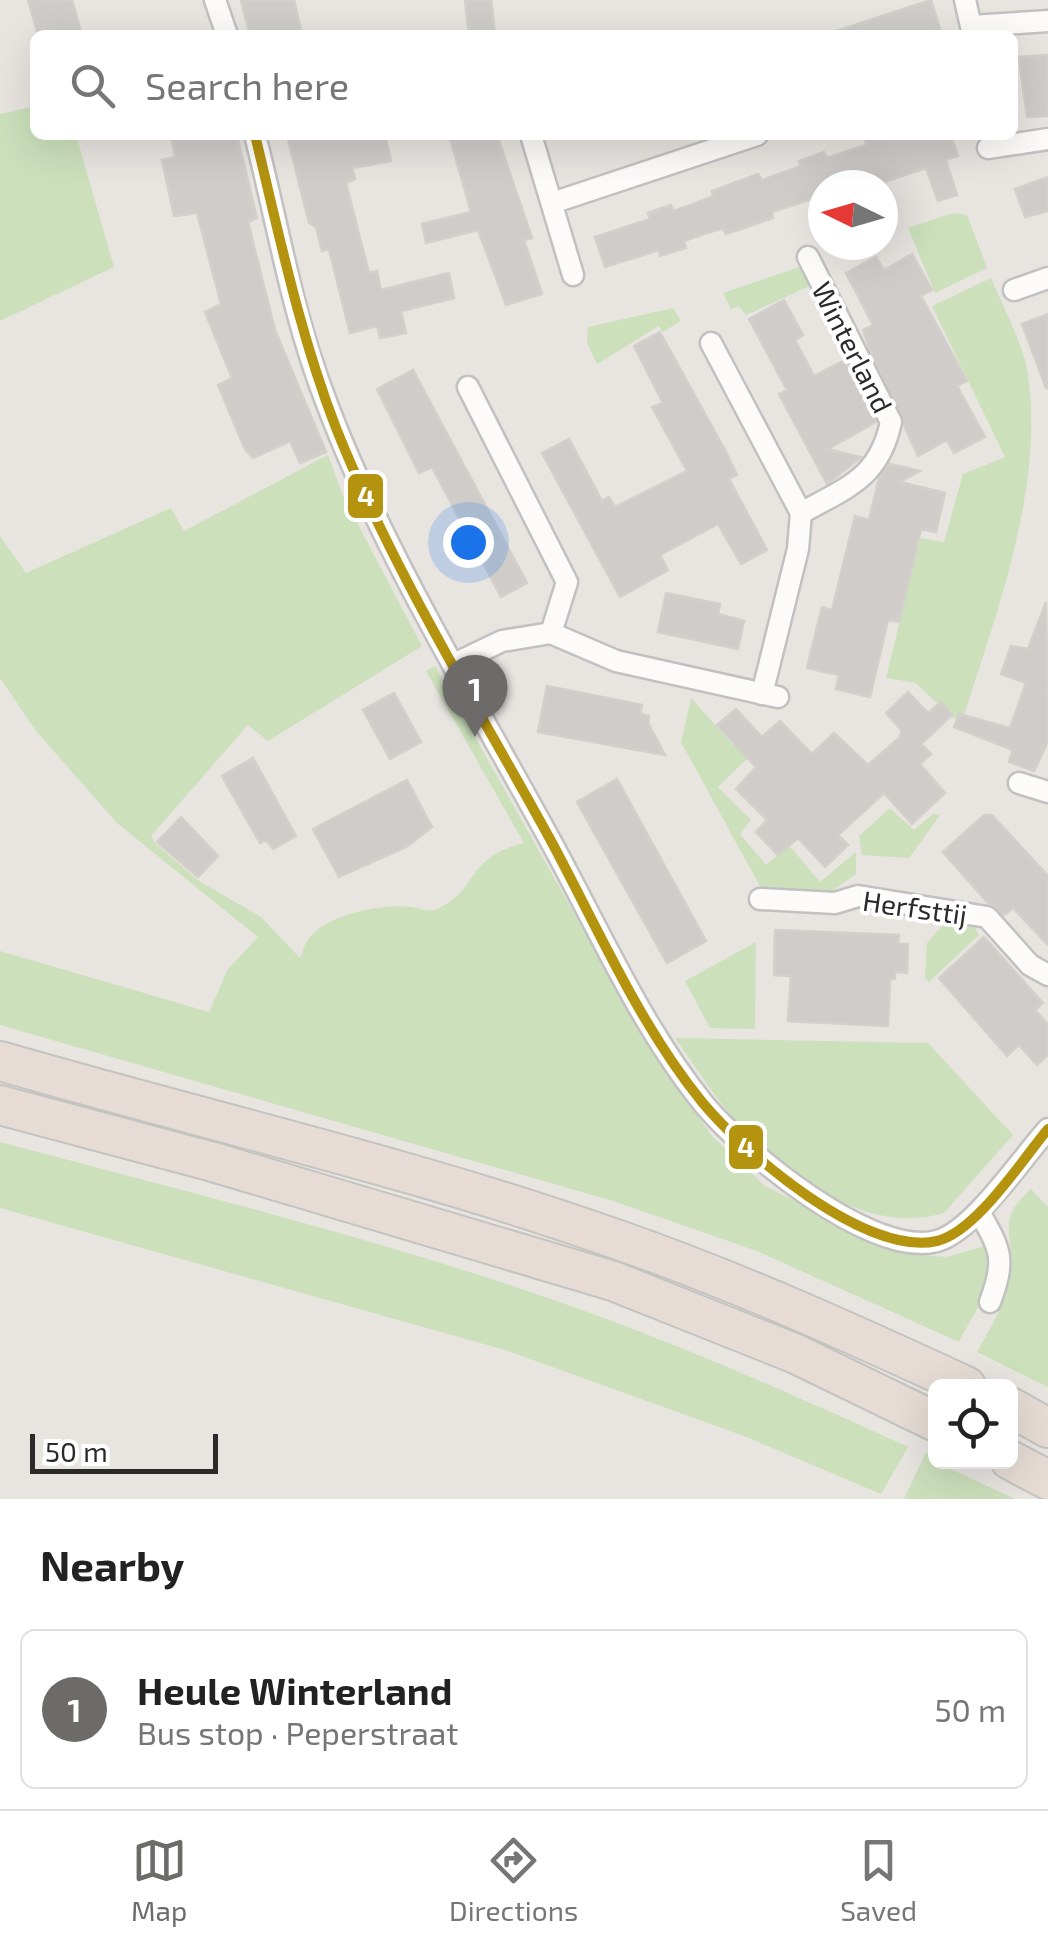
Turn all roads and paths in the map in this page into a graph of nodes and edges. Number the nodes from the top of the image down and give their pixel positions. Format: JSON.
{"nodes":[{"id":1,"x":215,"y":0,"type":"edge"},
{"id":2,"x":965,"y":0,"type":"edge"},
{"id":3,"x":1048,"y":22,"type":"edge"},
{"id":4,"x":225,"y":30,"type":"edge"},
{"id":5,"x":973,"y":30,"type":"edge"},
{"id":6,"x":1048,"y":139,"type":"edge"},
{"id":7,"x":255,"y":140,"type":"edge"},
{"id":8,"x":533,"y":140,"type":"edge"},
{"id":9,"x":742,"y":140,"type":"edge"},
{"id":10,"x":988,"y":148,"type":"dead end"},
{"id":11,"x":552,"y":202,"type":"junction"},
{"id":12,"x":810,"y":260,"type":"edge"},
{"id":13,"x":573,"y":276,"type":"dead end"},
{"id":14,"x":1048,"y":278,"type":"edge"},
{"id":15,"x":1014,"y":290,"type":"dead end"},
{"id":16,"x":710,"y":343,"type":"dead end"},
{"id":17,"x":468,"y":386,"type":"dead end"},
{"id":18,"x":801,"y":513,"type":"junction"},
{"id":19,"x":551,"y":634,"type":"junction"},
{"id":20,"x":454,"y":664,"type":"junction"},
{"id":21,"x":1019,"y":784,"type":"dead end"},
{"id":22,"x":1048,"y":792,"type":"edge"},
{"id":23,"x":760,"y":899,"type":"dead end"},
{"id":24,"x":1048,"y":975,"type":"edge"},
{"id":25,"x":0,"y":1060,"type":"edge"},
{"id":26,"x":0,"y":1105,"type":"edge"},
{"id":27,"x":1048,"y":1129,"type":"edge"},
{"id":28,"x":979,"y":1212,"type":"junction"},
{"id":29,"x":990,"y":1302,"type":"dead end"},
{"id":30,"x":951,"y":1379,"type":"edge"},
{"id":31,"x":928,"y":1418,"type":"edge"},
{"id":32,"x":1018,"y":1464,"type":"edge"},
{"id":33,"x":1048,"y":1480,"type":"edge"}],
"edges":[{"from":1,"to":4,"type":"street"},
{"from":2,"to":5,"type":"street"},
{"from":3,"to":5,"type":"street"},
{"from":6,"to":10,"type":"street"},
{"from":7,"to":20,"type":"street"},
{"from":8,"to":11,"type":"street"},
{"from":9,"to":11,"type":"street"},
{"from":11,"to":13,"type":"street"},
{"from":12,"to":18,"type":"street","name":"Winterland"},
{"from":14,"to":15,"type":"street"},
{"from":16,"to":18,"type":"street"},
{"from":17,"to":19,"type":"street"},
{"from":18,"to":19,"type":"street"},
{"from":19,"to":20,"type":"street"},
{"from":20,"to":28,"type":"street"},
{"from":21,"to":22,"type":"street"},
{"from":23,"to":24,"type":"street","name":"Herfsttij"},
{"from":25,"to":30,"type":"highway"},
{"from":26,"to":31,"type":"highway"},
{"from":27,"to":28,"type":"street"},
{"from":28,"to":29,"type":"street"},
{"from":32,"to":33,"type":"highway"}]}
